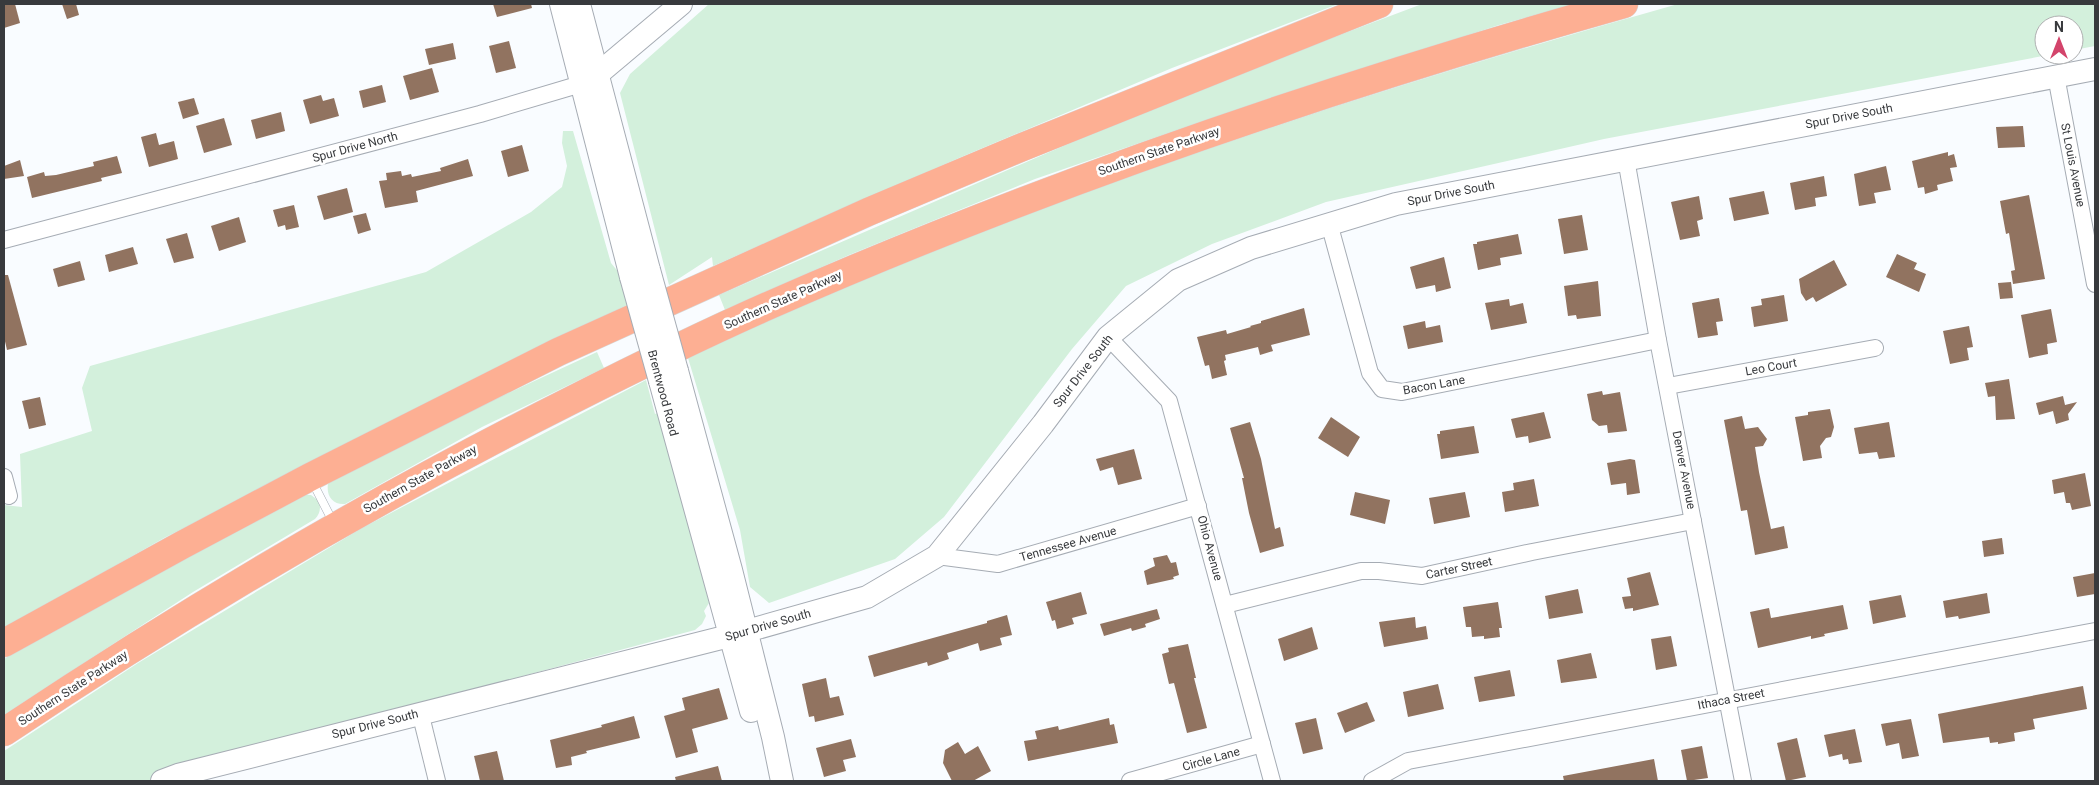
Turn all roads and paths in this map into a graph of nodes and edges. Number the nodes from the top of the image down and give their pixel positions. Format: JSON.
{"nodes":[{"id":1,"x":561,"y":4,"type":"edge"},
{"id":2,"x":579,"y":4,"type":"edge"},
{"id":3,"x":680,"y":4,"type":"edge"},
{"id":4,"x":1379,"y":4,"type":"edge"},
{"id":5,"x":1624,"y":4,"type":"edge"},
{"id":6,"x":2095,"y":68,"type":"edge"},
{"id":7,"x":2056,"y":76,"type":"junction"},
{"id":8,"x":590,"y":79,"type":"junction"},
{"id":9,"x":1626,"y":158,"type":"junction"},
{"id":10,"x":1329,"y":223,"type":"junction"},
{"id":11,"x":4,"y":240,"type":"edge"},
{"id":12,"x":2095,"y":284,"type":"edge"},
{"id":13,"x":1108,"y":337,"type":"junction"},
{"id":14,"x":1658,"y":340,"type":"junction"},
{"id":15,"x":1875,"y":348,"type":"dead end"},
{"id":16,"x":1668,"y":386,"type":"junction"},
{"id":17,"x":4,"y":477,"type":"edge"},
{"id":18,"x":310,"y":477,"type":"junction"},
{"id":19,"x":9,"y":496,"type":"dead end"},
{"id":20,"x":1198,"y":506,"type":"junction"},
{"id":21,"x":1694,"y":521,"type":"junction"},
{"id":22,"x":335,"y":526,"type":"junction"},
{"id":23,"x":937,"y":556,"type":"junction"},
{"id":24,"x":1225,"y":605,"type":"junction"},
{"id":25,"x":2095,"y":631,"type":"edge"},
{"id":26,"x":737,"y":634,"type":"junction"},
{"id":27,"x":4,"y":643,"type":"edge"},
{"id":28,"x":1728,"y":700,"type":"junction"},
{"id":29,"x":420,"y":712,"type":"junction"},
{"id":30,"x":4,"y":732,"type":"edge"},
{"id":31,"x":1262,"y":744,"type":"junction"},
{"id":32,"x":162,"y":781,"type":"edge"},
{"id":33,"x":438,"y":781,"type":"edge"},
{"id":34,"x":773,"y":781,"type":"edge"},
{"id":35,"x":782,"y":781,"type":"edge"},
{"id":36,"x":1130,"y":781,"type":"edge"},
{"id":37,"x":1272,"y":781,"type":"edge"},
{"id":38,"x":1372,"y":781,"type":"edge"},
{"id":39,"x":1743,"y":781,"type":"edge"}],
"edges":[{"from":1,"to":8,"type":"street","name":"Brentwood Road"},
{"from":2,"to":8,"type":"street","name":"Brentwood Road"},
{"from":3,"to":8,"type":"street","name":"Spur Drive North"},
{"from":4,"to":18,"type":"highway"},
{"from":5,"to":22,"type":"highway","name":"Southern State Parkway"},
{"from":6,"to":7,"type":"street","name":"Spur Drive South"},
{"from":7,"to":9,"type":"street","name":"Spur Drive South"},
{"from":7,"to":12,"type":"street","name":"St Louis Avenue"},
{"from":8,"to":11,"type":"street","name":"Spur Drive North"},
{"from":8,"to":26,"type":"street","name":"Brentwood Road","bridge":true},
{"from":9,"to":10,"type":"street","name":"Spur Drive South"},
{"from":9,"to":14,"type":"street","name":"Denver Avenue"},
{"from":10,"to":13,"type":"street","name":"Spur Drive South"},
{"from":10,"to":14,"type":"street","name":"Bacon Lane"},
{"from":13,"to":20,"type":"street","name":"Ohio Avenue"},
{"from":13,"to":23,"type":"street","name":"Spur Drive South"},
{"from":14,"to":16,"type":"street","name":"Denver Avenue"},
{"from":15,"to":16,"type":"street","name":"Leo Court"},
{"from":16,"to":21,"type":"street","name":"Denver Avenue"},
{"from":17,"to":19,"type":"street"},
{"from":18,"to":22,"type":"lane"},
{"from":18,"to":27,"type":"highway"},
{"from":20,"to":23,"type":"street","name":"Tennessee Avenue"},
{"from":20,"to":24,"type":"street","name":"Ohio Avenue"},
{"from":21,"to":24,"type":"street","name":"Carter Street"},
{"from":21,"to":28,"type":"street","name":"Denver Avenue"},
{"from":22,"to":30,"type":"highway","name":"Southern State Parkway"},
{"from":23,"to":26,"type":"street","name":"Spur Drive South"},
{"from":24,"to":31,"type":"street","name":"Ohio Avenue"},
{"from":25,"to":28,"type":"street","name":"Ithaca Street"},
{"from":26,"to":29,"type":"street","name":"Spur Drive South"},
{"from":26,"to":34,"type":"street","name":"Brentwood Road"},
{"from":26,"to":35,"type":"street","name":"Brentwood Road"},
{"from":28,"to":38,"type":"street","name":"Ithaca Street"},
{"from":28,"to":39,"type":"street","name":"Denver Avenue"},
{"from":29,"to":32,"type":"street","name":"Spur Drive South"},
{"from":29,"to":33,"type":"street"},
{"from":31,"to":36,"type":"street","name":"Circle Lane"},
{"from":31,"to":37,"type":"street","name":"Ohio Avenue"}]}
